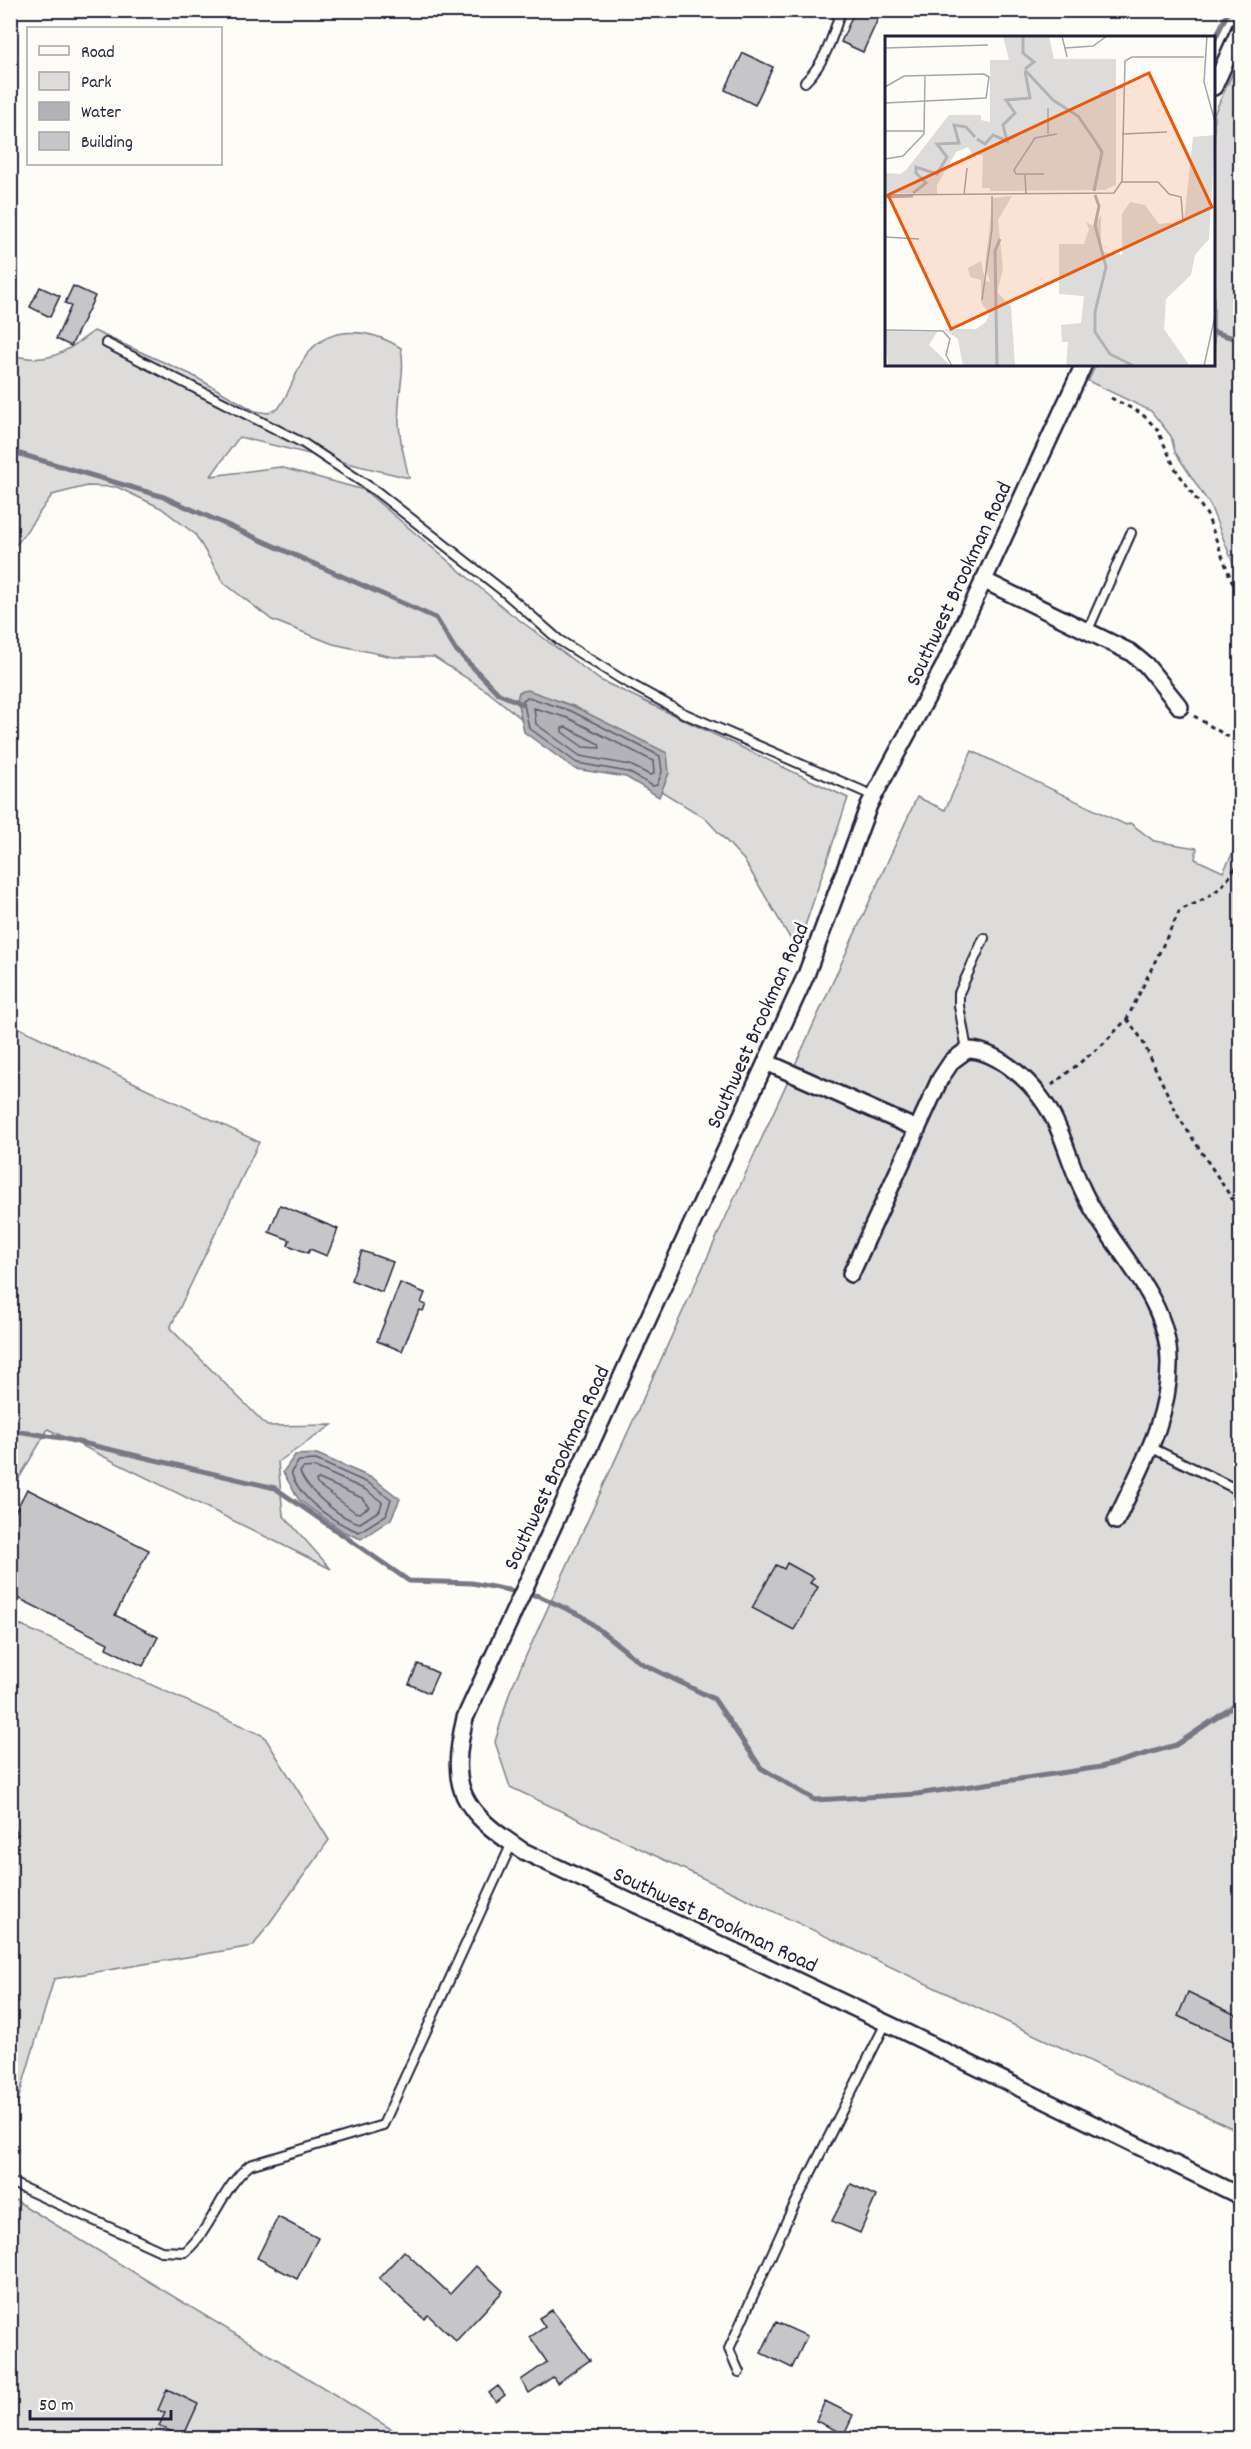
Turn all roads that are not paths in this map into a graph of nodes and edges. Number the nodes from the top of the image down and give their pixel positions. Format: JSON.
{"nodes":[{"id":1,"x":841,"y":10,"type":"edge"},
{"id":2,"x":1240,"y":29,"type":"edge"},
{"id":3,"x":805,"y":82,"type":"dead end"},
{"id":4,"x":1215,"y":85,"type":"edge"},
{"id":5,"x":106,"y":343,"type":"dead end"},
{"id":6,"x":1083,"y":366,"type":"edge"},
{"id":7,"x":1131,"y":533,"type":"dead end"},
{"id":8,"x":983,"y":580,"type":"junction"},
{"id":9,"x":1088,"y":630,"type":"junction"},
{"id":10,"x":1180,"y":707,"type":"road end"},
{"id":11,"x":874,"y":796,"type":"junction"},
{"id":12,"x":984,"y":938,"type":"dead end"},
{"id":13,"x":967,"y":1050,"type":"junction"},
{"id":14,"x":766,"y":1062,"type":"junction"},
{"id":15,"x":917,"y":1129,"type":"junction"},
{"id":16,"x":851,"y":1274,"type":"dead end"},
{"id":17,"x":1150,"y":1447,"type":"junction"},
{"id":18,"x":1240,"y":1491,"type":"edge"},
{"id":19,"x":1116,"y":1521,"type":"dead end"},
{"id":20,"x":512,"y":1843,"type":"junction"},
{"id":21,"x":886,"y":2023,"type":"junction"},
{"id":22,"x":10,"y":2182,"type":"edge"},
{"id":23,"x":1240,"y":2196,"type":"edge"},
{"id":24,"x":739,"y":2372,"type":"dead end"}],
"edges":[{"from":1,"to":3,"type":"lane"},
{"from":2,"to":4,"type":"street"},
{"from":5,"to":11,"type":"lane"},
{"from":6,"to":8,"type":"street","name":"Southwest Brookman Road"},
{"from":7,"to":9,"type":"lane"},
{"from":8,"to":9,"type":"street"},
{"from":8,"to":11,"type":"street","name":"Southwest Brookman Road"},
{"from":9,"to":10,"type":"street"},
{"from":11,"to":14,"type":"street","name":"Southwest Brookman Road"},
{"from":12,"to":13,"type":"lane"},
{"from":13,"to":15,"type":"street"},
{"from":13,"to":17,"type":"street"},
{"from":14,"to":15,"type":"street"},
{"from":14,"to":20,"type":"street","name":"Southwest Brookman Road"},
{"from":15,"to":16,"type":"street"},
{"from":17,"to":18,"type":"lane"},
{"from":17,"to":19,"type":"street"},
{"from":20,"to":21,"type":"street","name":"Southwest Brookman Road"},
{"from":20,"to":22,"type":"lane"},
{"from":21,"to":23,"type":"street","name":"Southwest Brookman Road"},
{"from":21,"to":24,"type":"lane"}]}
